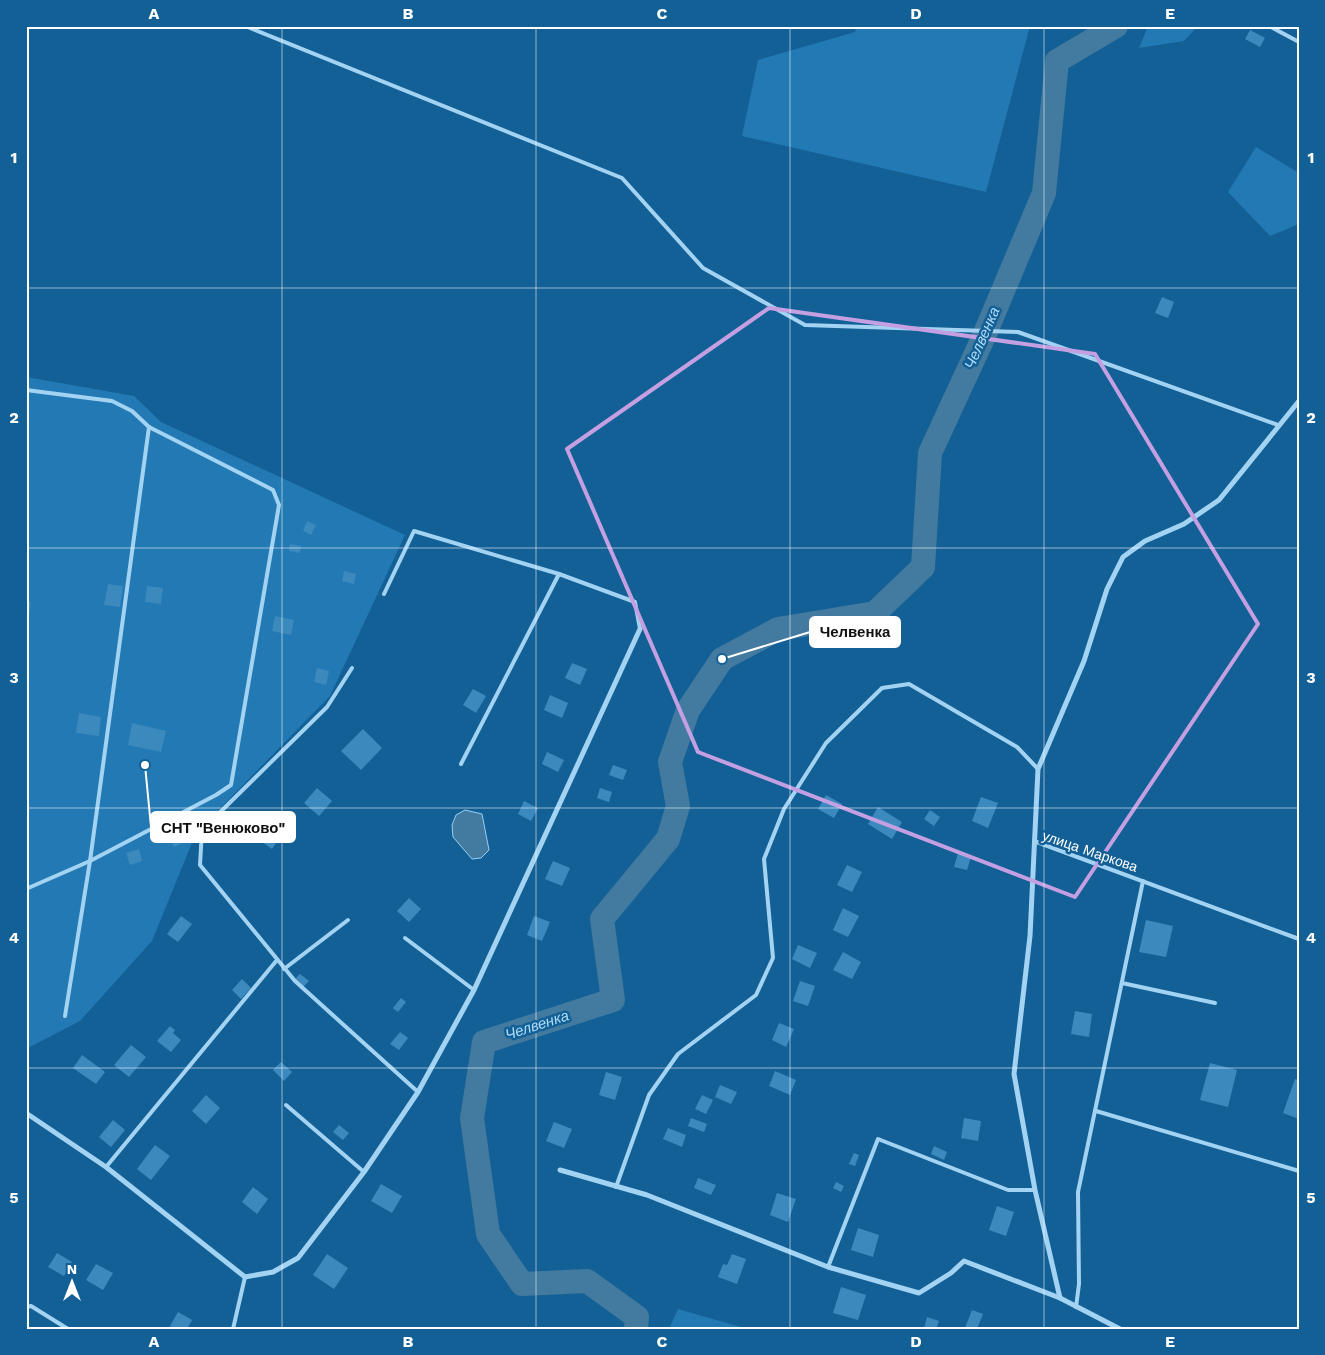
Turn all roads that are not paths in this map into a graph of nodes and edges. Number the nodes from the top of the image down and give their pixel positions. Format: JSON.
{"nodes":[{"id":1,"x":245,"y":26,"type":"edge"},
{"id":2,"x":1269,"y":26,"type":"edge"},
{"id":3,"x":1299,"y":42,"type":"edge"},
{"id":4,"x":26,"y":390,"type":"edge"},
{"id":5,"x":1299,"y":401,"type":"edge"},
{"id":6,"x":1278,"y":425,"type":"junction"},
{"id":7,"x":149,"y":428,"type":"junction"},
{"id":8,"x":560,"y":574,"type":"junction"},
{"id":9,"x":384,"y":594,"type":"dead end"},
{"id":10,"x":640,"y":629,"type":"joint"},
{"id":11,"x":352,"y":668,"type":"dead end"},
{"id":12,"x":461,"y":764,"type":"dead end"},
{"id":13,"x":1038,"y":769,"type":"junction"},
{"id":14,"x":1034,"y":841,"type":"junction"},
{"id":15,"x":90,"y":861,"type":"junction"},
{"id":16,"x":1143,"y":881,"type":"junction"},
{"id":17,"x":26,"y":889,"type":"edge"},
{"id":18,"x":348,"y":920,"type":"dead end"},
{"id":19,"x":406,"y":938,"type":"dead end"},
{"id":20,"x":1299,"y":939,"type":"edge"},
{"id":21,"x":277,"y":960,"type":"junction"},
{"id":22,"x":284,"y":969,"type":"junction"},
{"id":23,"x":1122,"y":983,"type":"junction"},
{"id":24,"x":474,"y":990,"type":"junction"},
{"id":25,"x":1215,"y":1003,"type":"dead end"},
{"id":26,"x":64,"y":1016,"type":"dead end"},
{"id":27,"x":418,"y":1092,"type":"junction"},
{"id":28,"x":286,"y":1105,"type":"dead end"},
{"id":29,"x":1096,"y":1111,"type":"junction"},
{"id":30,"x":26,"y":1113,"type":"edge"},
{"id":31,"x":106,"y":1167,"type":"junction"},
{"id":32,"x":560,"y":1170,"type":"dead end"},
{"id":33,"x":1299,"y":1171,"type":"edge"},
{"id":34,"x":364,"y":1172,"type":"junction"},
{"id":35,"x":616,"y":1187,"type":"junction"},
{"id":36,"x":1035,"y":1190,"type":"junction"},
{"id":37,"x":828,"y":1267,"type":"junction"},
{"id":38,"x":245,"y":1277,"type":"junction"},
{"id":39,"x":1060,"y":1298,"type":"junction"},
{"id":40,"x":26,"y":1307,"type":"edge"},
{"id":41,"x":1076,"y":1307,"type":"junction"},
{"id":42,"x":68,"y":1329,"type":"edge"},
{"id":43,"x":233,"y":1329,"type":"edge"},
{"id":44,"x":1120,"y":1329,"type":"edge"}],
"edges":[{"from":1,"to":6,"type":"lane"},
{"from":2,"to":3,"type":"lane"},
{"from":4,"to":7,"type":"lane"},
{"from":5,"to":6,"type":"street"},
{"from":6,"to":13,"type":"street"},
{"from":7,"to":15,"type":"lane"},
{"from":7,"to":15,"type":"lane"},
{"from":8,"to":9,"type":"lane"},
{"from":8,"to":10,"type":"lane"},
{"from":8,"to":12,"type":"lane"},
{"from":10,"to":24,"type":"street"},
{"from":11,"to":21,"type":"lane"},
{"from":13,"to":14,"type":"street"},
{"from":13,"to":35,"type":"lane"},
{"from":14,"to":16,"type":"lane","name":"улица Маркова"},
{"from":14,"to":36,"type":"street","name":"улица Маркова"},
{"from":15,"to":17,"type":"lane"},
{"from":15,"to":26,"type":"lane"},
{"from":16,"to":20,"type":"lane","name":"улица Маркова"},
{"from":16,"to":23,"type":"lane"},
{"from":18,"to":22,"type":"lane"},
{"from":19,"to":24,"type":"lane"},
{"from":21,"to":22,"type":"lane"},
{"from":21,"to":31,"type":"lane"},
{"from":22,"to":27,"type":"lane"},
{"from":23,"to":25,"type":"lane"},
{"from":23,"to":29,"type":"lane"},
{"from":24,"to":27,"type":"street"},
{"from":27,"to":34,"type":"street"},
{"from":28,"to":34,"type":"lane"},
{"from":29,"to":33,"type":"lane"},
{"from":29,"to":41,"type":"lane"},
{"from":30,"to":31,"type":"street"},
{"from":31,"to":38,"type":"street"},
{"from":32,"to":35,"type":"street"},
{"from":34,"to":38,"type":"street"},
{"from":35,"to":37,"type":"street"},
{"from":36,"to":37,"type":"lane"},
{"from":36,"to":39,"type":"street","name":"улица Маркова"},
{"from":37,"to":39,"type":"street"},
{"from":38,"to":43,"type":"lane"},
{"from":39,"to":41,"type":"street"},
{"from":40,"to":42,"type":"lane"},
{"from":41,"to":44,"type":"street"}]}
